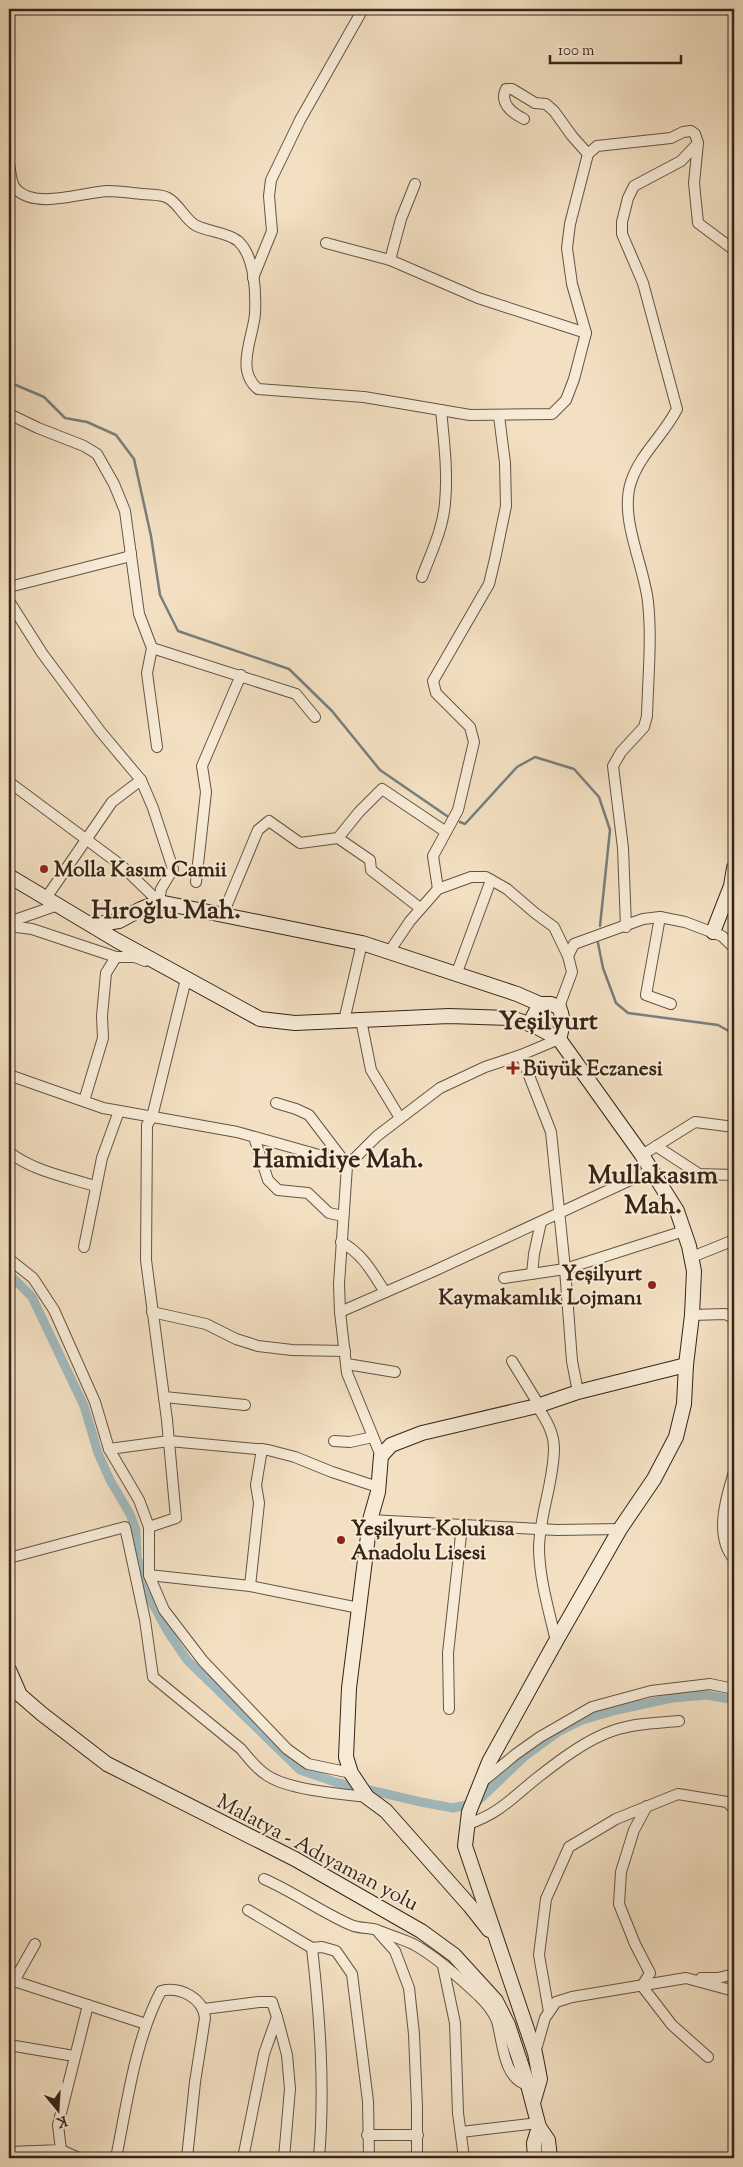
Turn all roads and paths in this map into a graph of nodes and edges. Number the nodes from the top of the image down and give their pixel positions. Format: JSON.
{"nodes":[{"id":1,"x":363,"y":9,"type":"edge"},
{"id":2,"x":524,"y":119,"type":"dead end"},
{"id":3,"x":698,"y":143,"type":"junction"},
{"id":4,"x":588,"y":154,"type":"junction"},
{"id":5,"x":9,"y":164,"type":"edge"},
{"id":6,"x":415,"y":184,"type":"dead end"},
{"id":7,"x":326,"y":243,"type":"dead end"},
{"id":8,"x":734,"y":250,"type":"edge"},
{"id":9,"x":390,"y":260,"type":"junction"},
{"id":10,"x":253,"y":278,"type":"junction"},
{"id":11,"x":586,"y":333,"type":"junction"},
{"id":12,"x":441,"y":410,"type":"junction"},
{"id":13,"x":9,"y":414,"type":"edge"},
{"id":14,"x":499,"y":416,"type":"junction"},
{"id":15,"x":131,"y":553,"type":"junction"},
{"id":16,"x":422,"y":577,"type":"dead end"},
{"id":17,"x":9,"y":587,"type":"edge"},
{"id":18,"x":9,"y":601,"type":"edge"},
{"id":19,"x":152,"y":648,"type":"junction"},
{"id":20,"x":241,"y":675,"type":"junction"},
{"id":21,"x":315,"y":717,"type":"dead end"},
{"id":22,"x":158,"y":747,"type":"dead end"},
{"id":23,"x":141,"y":780,"type":"junction"},
{"id":24,"x":9,"y":782,"type":"edge"},
{"id":25,"x":446,"y":832,"type":"junction"},
{"id":26,"x":338,"y":838,"type":"junction"},
{"id":27,"x":85,"y":839,"type":"junction"},
{"id":28,"x":734,"y":868,"type":"edge"},
{"id":29,"x":9,"y":876,"type":"edge"},
{"id":30,"x":491,"y":880,"type":"junction"},
{"id":31,"x":196,"y":882,"type":"dead end"},
{"id":32,"x":438,"y":889,"type":"junction"},
{"id":33,"x":46,"y":898,"type":"junction"},
{"id":34,"x":159,"y":902,"type":"junction"},
{"id":35,"x":58,"y":905,"type":"junction"},
{"id":36,"x":420,"y":908,"type":"junction"},
{"id":37,"x":30,"y":913,"type":"junction"},
{"id":38,"x":223,"y":914,"type":"junction"},
{"id":39,"x":660,"y":917,"type":"junction"},
{"id":40,"x":9,"y":922,"type":"edge"},
{"id":41,"x":92,"y":925,"type":"junction"},
{"id":42,"x":9,"y":926,"type":"edge"},
{"id":43,"x":626,"y":927,"type":"junction"},
{"id":44,"x":22,"y":928,"type":"junction"},
{"id":45,"x":713,"y":932,"type":"junction"},
{"id":46,"x":362,"y":943,"type":"junction"},
{"id":47,"x":734,"y":948,"type":"edge"},
{"id":48,"x":389,"y":952,"type":"junction"},
{"id":49,"x":568,"y":956,"type":"junction"},
{"id":50,"x":116,"y":957,"type":"junction"},
{"id":51,"x":170,"y":970,"type":"junction"},
{"id":52,"x":456,"y":975,"type":"junction"},
{"id":53,"x":186,"y":980,"type":"junction"},
{"id":54,"x":540,"y":1004,"type":"junction"},
{"id":55,"x":671,"y":1004,"type":"dead end"},
{"id":56,"x":559,"y":1007,"type":"junction"},
{"id":57,"x":344,"y":1020,"type":"junction"},
{"id":58,"x":361,"y":1020,"type":"junction"},
{"id":59,"x":535,"y":1026,"type":"junction"},
{"id":60,"x":559,"y":1038,"type":"junction"},
{"id":61,"x":521,"y":1055,"type":"junction"},
{"id":62,"x":9,"y":1075,"type":"edge"},
{"id":63,"x":84,"y":1101,"type":"junction"},
{"id":64,"x":276,"y":1103,"type":"dead end"},
{"id":65,"x":119,"y":1111,"type":"junction"},
{"id":66,"x":152,"y":1117,"type":"junction"},
{"id":67,"x":400,"y":1118,"type":"junction"},
{"id":68,"x":734,"y":1127,"type":"edge"},
{"id":69,"x":254,"y":1137,"type":"junction"},
{"id":70,"x":656,"y":1146,"type":"junction"},
{"id":71,"x":9,"y":1152,"type":"edge"},
{"id":72,"x":642,"y":1155,"type":"junction"},
{"id":73,"x":347,"y":1166,"type":"junction"},
{"id":74,"x":652,"y":1170,"type":"junction"},
{"id":75,"x":734,"y":1174,"type":"edge"},
{"id":76,"x":95,"y":1186,"type":"junction"},
{"id":77,"x":559,"y":1214,"type":"junction"},
{"id":78,"x":343,"y":1216,"type":"junction"},
{"id":79,"x":541,"y":1222,"type":"junction"},
{"id":80,"x":684,"y":1231,"type":"junction"},
{"id":81,"x":734,"y":1240,"type":"edge"},
{"id":82,"x":341,"y":1242,"type":"junction"},
{"id":83,"x":84,"y":1247,"type":"dead end"},
{"id":84,"x":692,"y":1257,"type":"junction"},
{"id":85,"x":9,"y":1259,"type":"edge"},
{"id":86,"x":565,"y":1269,"type":"junction"},
{"id":87,"x":532,"y":1274,"type":"junction"},
{"id":88,"x":504,"y":1278,"type":"dead end"},
{"id":89,"x":385,"y":1292,"type":"junction"},
{"id":90,"x":152,"y":1312,"type":"junction"},
{"id":91,"x":340,"y":1312,"type":"junction"},
{"id":92,"x":692,"y":1315,"type":"junction"},
{"id":93,"x":734,"y":1318,"type":"edge"},
{"id":94,"x":345,"y":1351,"type":"junction"},
{"id":95,"x":512,"y":1361,"type":"dead end"},
{"id":96,"x":347,"y":1364,"type":"junction"},
{"id":97,"x":686,"y":1365,"type":"junction"},
{"id":98,"x":395,"y":1372,"type":"dead end"},
{"id":99,"x":578,"y":1392,"type":"junction"},
{"id":100,"x":164,"y":1397,"type":"junction"},
{"id":101,"x":245,"y":1405,"type":"dead end"},
{"id":102,"x":538,"y":1405,"type":"junction"},
{"id":103,"x":373,"y":1437,"type":"junction"},
{"id":104,"x":334,"y":1440,"type":"dead end"},
{"id":105,"x":169,"y":1441,"type":"junction"},
{"id":106,"x":109,"y":1449,"type":"junction"},
{"id":107,"x":262,"y":1449,"type":"junction"},
{"id":108,"x":381,"y":1456,"type":"junction"},
{"id":109,"x":734,"y":1472,"type":"edge"},
{"id":110,"x":378,"y":1487,"type":"junction"},
{"id":111,"x":370,"y":1520,"type":"junction"},
{"id":112,"x":462,"y":1526,"type":"junction"},
{"id":113,"x":149,"y":1527,"type":"junction"},
{"id":114,"x":540,"y":1528,"type":"junction"},
{"id":115,"x":620,"y":1529,"type":"junction"},
{"id":116,"x":9,"y":1558,"type":"edge"},
{"id":117,"x":734,"y":1559,"type":"edge"},
{"id":118,"x":148,"y":1575,"type":"junction"},
{"id":119,"x":250,"y":1586,"type":"junction"},
{"id":120,"x":359,"y":1608,"type":"junction"},
{"id":121,"x":556,"y":1641,"type":"junction"},
{"id":122,"x":9,"y":1670,"type":"edge"},
{"id":123,"x":734,"y":1689,"type":"edge"},
{"id":124,"x":449,"y":1709,"type":"dead end"},
{"id":125,"x":679,"y":1721,"type":"dead end"},
{"id":126,"x":480,"y":1784,"type":"junction"},
{"id":127,"x":360,"y":1787,"type":"junction"},
{"id":128,"x":647,"y":1806,"type":"junction"},
{"id":129,"x":734,"y":1809,"type":"edge"},
{"id":130,"x":468,"y":1818,"type":"junction"},
{"id":131,"x":264,"y":1879,"type":"dead end"},
{"id":132,"x":248,"y":1910,"type":"dead end"},
{"id":133,"x":376,"y":1930,"type":"junction"},
{"id":134,"x":496,"y":1939,"type":"junction"},
{"id":135,"x":35,"y":1944,"type":"dead end"},
{"id":136,"x":312,"y":1948,"type":"junction"},
{"id":137,"x":443,"y":1966,"type":"junction"},
{"id":138,"x":734,"y":1974,"type":"edge"},
{"id":139,"x":686,"y":1978,"type":"junction"},
{"id":140,"x":11,"y":1980,"type":"edge"},
{"id":141,"x":642,"y":1986,"type":"junction"},
{"id":142,"x":734,"y":1991,"type":"edge"},
{"id":143,"x":88,"y":2005,"type":"junction"},
{"id":144,"x":204,"y":2009,"type":"junction"},
{"id":145,"x":550,"y":2012,"type":"junction"},
{"id":146,"x":277,"y":2017,"type":"junction"},
{"id":147,"x":146,"y":2024,"type":"junction"},
{"id":148,"x":9,"y":2045,"type":"edge"},
{"id":149,"x":535,"y":2053,"type":"junction"},
{"id":150,"x":74,"y":2056,"type":"junction"},
{"id":151,"x":708,"y":2057,"type":"dead end"},
{"id":152,"x":528,"y":2085,"type":"junction"},
{"id":153,"x":533,"y":2103,"type":"junction"},
{"id":154,"x":538,"y":2125,"type":"junction"},
{"id":155,"x":461,"y":2132,"type":"junction"},
{"id":156,"x":368,"y":2135,"type":"junction"},
{"id":157,"x":418,"y":2135,"type":"junction"},
{"id":158,"x":61,"y":2150,"type":"junction"},
{"id":159,"x":9,"y":2152,"type":"edge"},
{"id":160,"x":79,"y":2158,"type":"edge"},
{"id":161,"x":116,"y":2158,"type":"edge"},
{"id":162,"x":187,"y":2158,"type":"edge"},
{"id":163,"x":244,"y":2158,"type":"edge"},
{"id":164,"x":284,"y":2158,"type":"edge"},
{"id":165,"x":319,"y":2158,"type":"edge"},
{"id":166,"x":369,"y":2158,"type":"edge"},
{"id":167,"x":417,"y":2158,"type":"edge"},
{"id":168,"x":464,"y":2158,"type":"edge"},
{"id":169,"x":535,"y":2158,"type":"edge"},
{"id":170,"x":550,"y":2158,"type":"edge"}],
"edges":[{"from":1,"to":10,"type":"street"},
{"from":2,"to":4,"type":"street"},
{"from":3,"to":4,"type":"street"},
{"from":3,"to":8,"type":"street"},
{"from":3,"to":43,"type":"street"},
{"from":4,"to":11,"type":"street"},
{"from":5,"to":10,"type":"street"},
{"from":6,"to":9,"type":"street"},
{"from":7,"to":9,"type":"street"},
{"from":9,"to":11,"type":"street"},
{"from":10,"to":12,"type":"street"},
{"from":11,"to":14,"type":"street"},
{"from":12,"to":14,"type":"street"},
{"from":12,"to":16,"type":"street"},
{"from":13,"to":15,"type":"street"},
{"from":14,"to":25,"type":"street"},
{"from":15,"to":17,"type":"street"},
{"from":15,"to":19,"type":"street"},
{"from":18,"to":23,"type":"street"},
{"from":19,"to":20,"type":"street"},
{"from":19,"to":22,"type":"street"},
{"from":20,"to":21,"type":"street"},
{"from":20,"to":31,"type":"street"},
{"from":23,"to":27,"type":"street"},
{"from":23,"to":34,"type":"street"},
{"from":24,"to":27,"type":"street"},
{"from":25,"to":26,"type":"street"},
{"from":25,"to":32,"type":"street"},
{"from":26,"to":36,"type":"street"},
{"from":26,"to":38,"type":"street"},
{"from":27,"to":33,"type":"street"},
{"from":27,"to":34,"type":"street"},
{"from":28,"to":45,"type":"main road"},
{"from":29,"to":33,"type":"main road"},
{"from":30,"to":32,"type":"street"},
{"from":30,"to":49,"type":"street"},
{"from":30,"to":52,"type":"street"},
{"from":32,"to":36,"type":"street"},
{"from":33,"to":35,"type":"main road"},
{"from":34,"to":38,"type":"main road"},
{"from":34,"to":41,"type":"main road"},
{"from":35,"to":37,"type":"street"},
{"from":35,"to":41,"type":"main road"},
{"from":36,"to":48,"type":"street"},
{"from":37,"to":40,"type":"street"},
{"from":37,"to":44,"type":"street"},
{"from":38,"to":46,"type":"main road"},
{"from":39,"to":43,"type":"street"},
{"from":39,"to":45,"type":"street"},
{"from":39,"to":55,"type":"street"},
{"from":41,"to":51,"type":"main road"},
{"from":42,"to":44,"type":"street"},
{"from":43,"to":49,"type":"street"},
{"from":44,"to":50,"type":"street"},
{"from":45,"to":47,"type":"street"},
{"from":46,"to":48,"type":"main road"},
{"from":46,"to":57,"type":"street"},
{"from":48,"to":52,"type":"main road"},
{"from":49,"to":56,"type":"street"},
{"from":50,"to":51,"type":"street"},
{"from":50,"to":63,"type":"street"},
{"from":51,"to":53,"type":"main road"},
{"from":52,"to":54,"type":"main road"},
{"from":53,"to":57,"type":"main road"},
{"from":53,"to":66,"type":"street"},
{"from":54,"to":56,"type":"main road"},
{"from":54,"to":59,"type":"main road"},
{"from":56,"to":60,"type":"main road"},
{"from":57,"to":58,"type":"main road"},
{"from":58,"to":59,"type":"main road"},
{"from":58,"to":67,"type":"street"},
{"from":59,"to":60,"type":"main road"},
{"from":60,"to":61,"type":"street"},
{"from":60,"to":72,"type":"main road"},
{"from":61,"to":67,"type":"street"},
{"from":61,"to":77,"type":"street"},
{"from":62,"to":63,"type":"street"},
{"from":63,"to":65,"type":"street"},
{"from":64,"to":73,"type":"street"},
{"from":65,"to":66,"type":"street"},
{"from":65,"to":76,"type":"street"},
{"from":66,"to":69,"type":"street"},
{"from":66,"to":90,"type":"street"},
{"from":67,"to":73,"type":"street"},
{"from":68,"to":70,"type":"street"},
{"from":69,"to":73,"type":"street"},
{"from":69,"to":78,"type":"street"},
{"from":70,"to":72,"type":"street"},
{"from":70,"to":75,"type":"street"},
{"from":71,"to":76,"type":"street"},
{"from":72,"to":74,"type":"main road"},
{"from":73,"to":78,"type":"street"},
{"from":74,"to":77,"type":"street"},
{"from":74,"to":80,"type":"main road"},
{"from":76,"to":83,"type":"street"},
{"from":77,"to":79,"type":"street"},
{"from":77,"to":86,"type":"street"},
{"from":78,"to":82,"type":"street"},
{"from":79,"to":87,"type":"street"},
{"from":79,"to":89,"type":"street"},
{"from":80,"to":84,"type":"main road"},
{"from":80,"to":86,"type":"street"},
{"from":81,"to":84,"type":"street"},
{"from":82,"to":89,"type":"street"},
{"from":82,"to":91,"type":"street"},
{"from":84,"to":92,"type":"main road"},
{"from":85,"to":106,"type":"street"},
{"from":86,"to":87,"type":"street"},
{"from":86,"to":99,"type":"street"},
{"from":87,"to":88,"type":"street"},
{"from":89,"to":91,"type":"street"},
{"from":90,"to":94,"type":"street"},
{"from":90,"to":100,"type":"street"},
{"from":91,"to":94,"type":"street"},
{"from":92,"to":93,"type":"street"},
{"from":92,"to":97,"type":"main road"},
{"from":94,"to":96,"type":"street"},
{"from":95,"to":102,"type":"street"},
{"from":96,"to":98,"type":"street"},
{"from":96,"to":103,"type":"street"},
{"from":97,"to":99,"type":"main road"},
{"from":97,"to":115,"type":"main road"},
{"from":99,"to":102,"type":"main road"},
{"from":100,"to":101,"type":"street"},
{"from":100,"to":105,"type":"street"},
{"from":102,"to":108,"type":"main road"},
{"from":102,"to":114,"type":"street"},
{"from":103,"to":104,"type":"street"},
{"from":103,"to":108,"type":"street"},
{"from":105,"to":106,"type":"street"},
{"from":105,"to":107,"type":"street"},
{"from":105,"to":113,"type":"street"},
{"from":106,"to":113,"type":"street"},
{"from":107,"to":110,"type":"street"},
{"from":107,"to":119,"type":"street"},
{"from":108,"to":110,"type":"main road"},
{"from":109,"to":117,"type":"street"},
{"from":110,"to":111,"type":"main road"},
{"from":111,"to":112,"type":"street"},
{"from":111,"to":120,"type":"main road"},
{"from":112,"to":114,"type":"street"},
{"from":112,"to":124,"type":"street"},
{"from":113,"to":118,"type":"street"},
{"from":114,"to":115,"type":"street"},
{"from":114,"to":121,"type":"street"},
{"from":115,"to":121,"type":"main road"},
{"from":116,"to":127,"type":"street"},
{"from":118,"to":119,"type":"street"},
{"from":118,"to":127,"type":"street"},
{"from":119,"to":120,"type":"street"},
{"from":120,"to":127,"type":"main road"},
{"from":121,"to":126,"type":"main road"},
{"from":122,"to":152,"type":"main road","name":"Malatya - Adıyaman yolu"},
{"from":123,"to":126,"type":"street"},
{"from":125,"to":130,"type":"street"},
{"from":126,"to":130,"type":"main road"},
{"from":127,"to":134,"type":"main road"},
{"from":128,"to":129,"type":"street"},
{"from":128,"to":141,"type":"street"},
{"from":128,"to":145,"type":"street"},
{"from":130,"to":134,"type":"main road"},
{"from":131,"to":133,"type":"street"},
{"from":132,"to":136,"type":"street"},
{"from":133,"to":137,"type":"street"},
{"from":133,"to":157,"type":"street"},
{"from":134,"to":149,"type":"main road"},
{"from":135,"to":140,"type":"street"},
{"from":136,"to":156,"type":"street"},
{"from":136,"to":165,"type":"street"},
{"from":137,"to":152,"type":"street"},
{"from":137,"to":155,"type":"street"},
{"from":138,"to":139,"type":"street"},
{"from":139,"to":141,"type":"street"},
{"from":139,"to":142,"type":"street"},
{"from":140,"to":143,"type":"street"},
{"from":141,"to":145,"type":"street"},
{"from":141,"to":151,"type":"street"},
{"from":143,"to":147,"type":"street"},
{"from":143,"to":150,"type":"street"},
{"from":144,"to":146,"type":"street"},
{"from":144,"to":147,"type":"street"},
{"from":144,"to":162,"type":"street"},
{"from":145,"to":149,"type":"street"},
{"from":146,"to":163,"type":"street"},
{"from":146,"to":164,"type":"street"},
{"from":147,"to":161,"type":"street"},
{"from":148,"to":150,"type":"street"},
{"from":149,"to":153,"type":"main road"},
{"from":150,"to":158,"type":"street"},
{"from":152,"to":153,"type":"main road","name":"Malatya - Adıyaman yolu"},
{"from":153,"to":154,"type":"main road","name":"Malatya - Adıyaman yolu"},
{"from":154,"to":155,"type":"street"},
{"from":154,"to":169,"type":"main road"},
{"from":154,"to":170,"type":"main road"},
{"from":155,"to":168,"type":"street"},
{"from":156,"to":157,"type":"street"},
{"from":156,"to":166,"type":"street"},
{"from":157,"to":167,"type":"street"},
{"from":158,"to":159,"type":"street"},
{"from":158,"to":160,"type":"street"}]}
